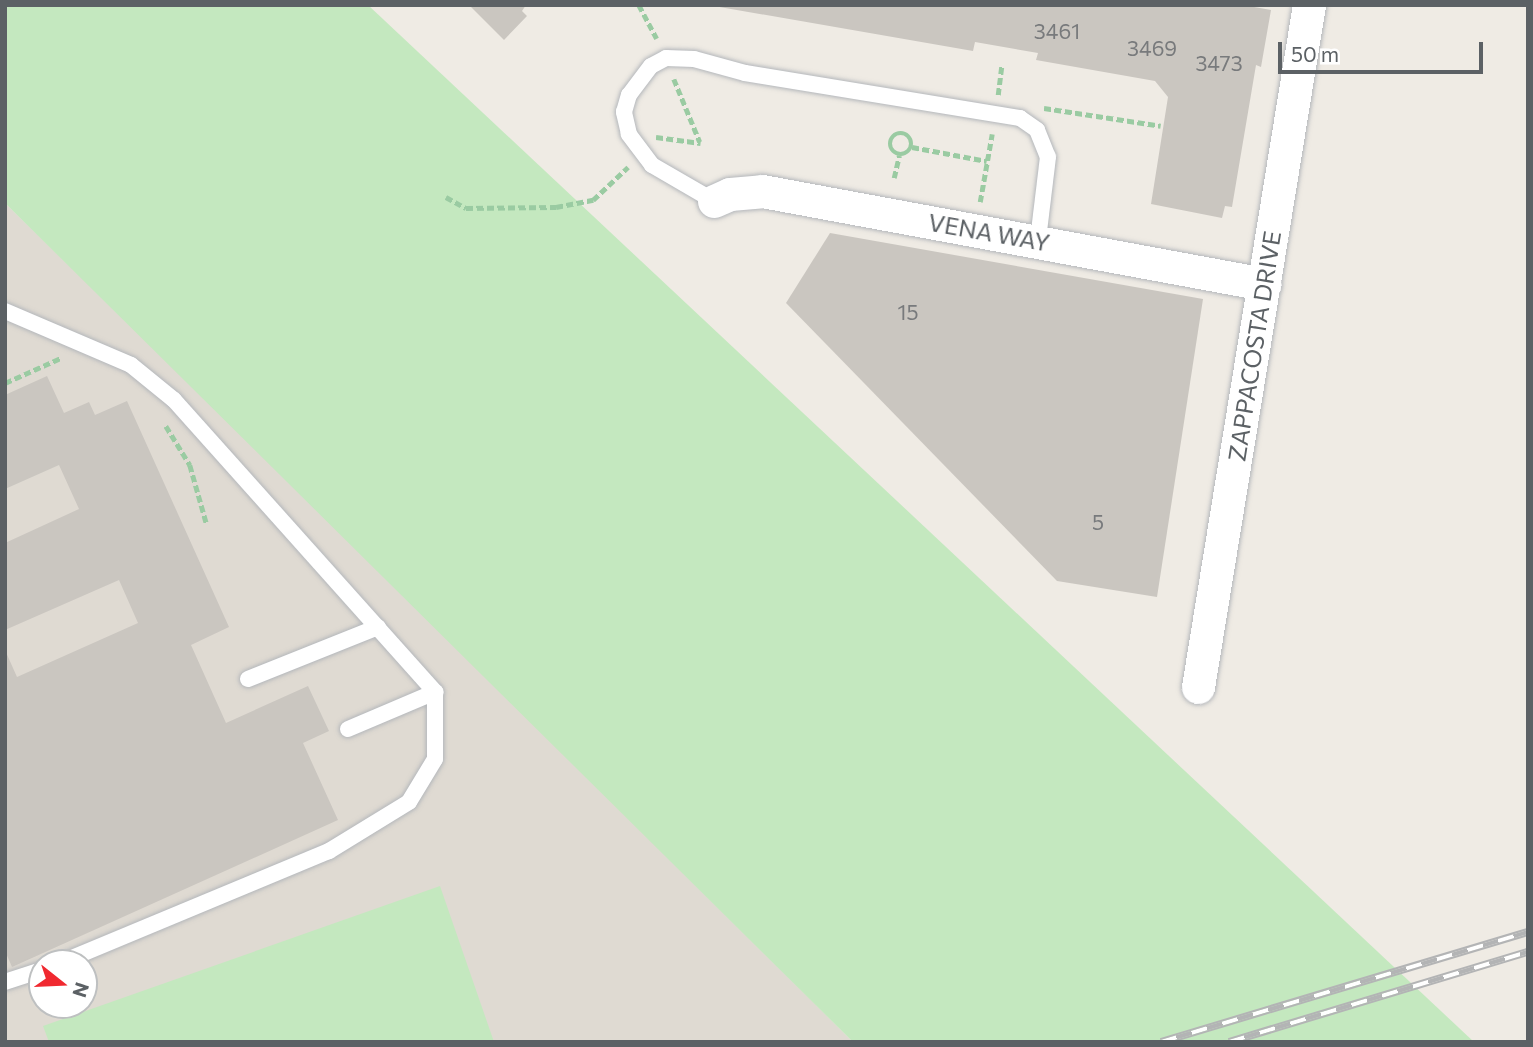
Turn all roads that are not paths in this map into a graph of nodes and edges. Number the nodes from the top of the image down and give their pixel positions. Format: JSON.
{"nodes":[{"id":1,"x":1310,"y":5,"type":"edge"},
{"id":2,"x":714,"y":201,"type":"joint"},
{"id":3,"x":1038,"y":240,"type":"junction"},
{"id":4,"x":1264,"y":284,"type":"junction"},
{"id":5,"x":5,"y":311,"type":"edge"},
{"id":6,"x":378,"y":627,"type":"junction"},
{"id":7,"x":248,"y":679,"type":"dead end"},
{"id":8,"x":1198,"y":687,"type":"dead end"},
{"id":9,"x":435,"y":692,"type":"junction"},
{"id":10,"x":348,"y":729,"type":"dead end"},
{"id":11,"x":94,"y":949,"type":"edge"},
{"id":12,"x":28,"y":975,"type":"edge"},
{"id":13,"x":5,"y":982,"type":"edge"}],
"edges":[{"from":1,"to":4,"type":"street","name":"ZAPPACOSTA DRIVE"},
{"from":2,"to":3,"type":"street","name":"VENA WAY"},
{"from":2,"to":3,"type":"lane"},
{"from":3,"to":4,"type":"street","name":"VENA WAY"},
{"from":4,"to":8,"type":"street","name":"ZAPPACOSTA DRIVE"},
{"from":5,"to":6,"type":"lane"},
{"from":6,"to":7,"type":"lane"},
{"from":6,"to":9,"type":"lane"},
{"from":9,"to":10,"type":"lane"},
{"from":9,"to":11,"type":"lane"},
{"from":12,"to":13,"type":"lane"}]}
